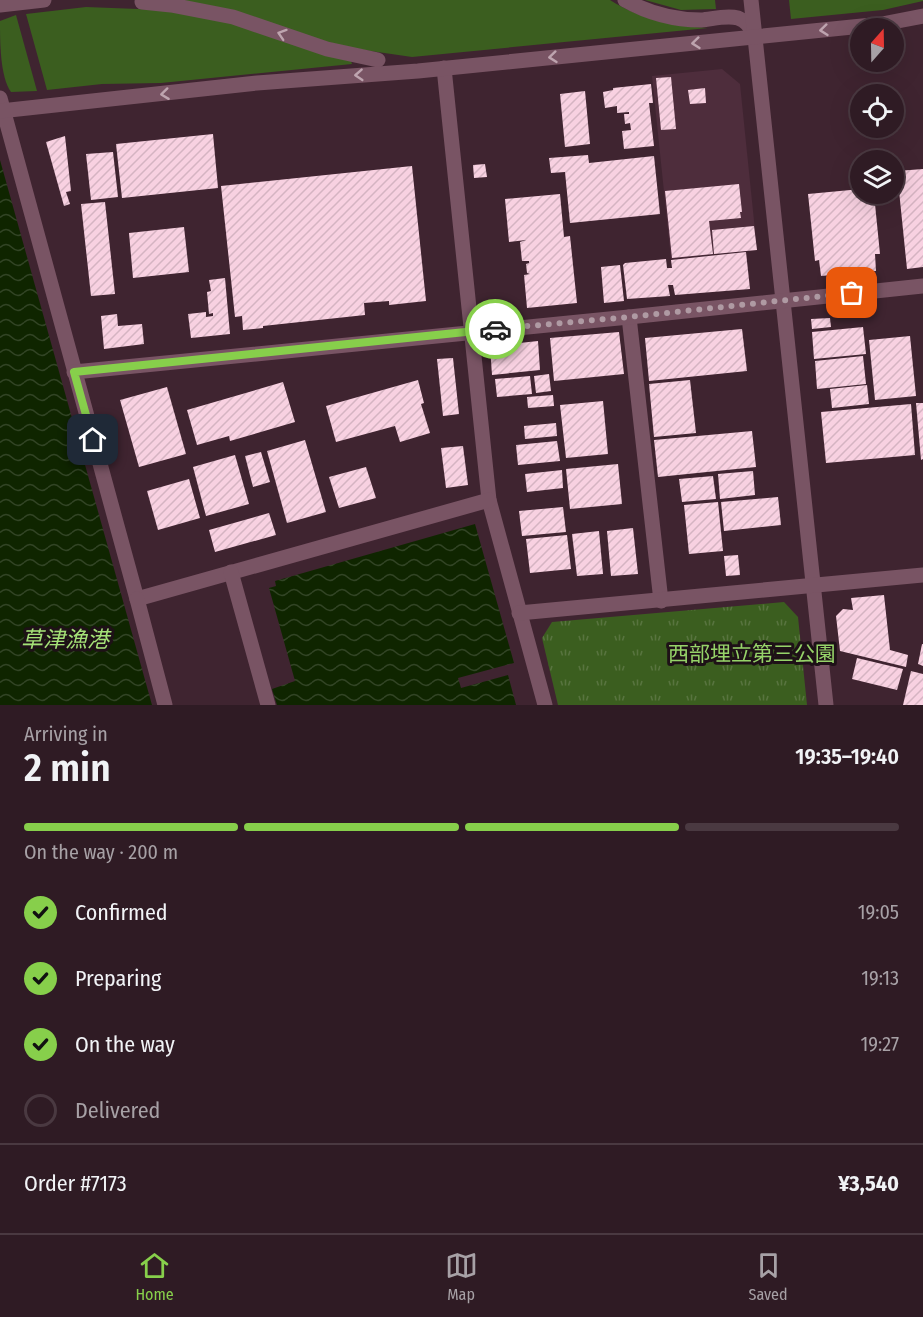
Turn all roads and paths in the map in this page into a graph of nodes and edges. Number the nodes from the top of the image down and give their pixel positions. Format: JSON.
{"nodes":[{"id":1,"x":44,"y":0,"type":"edge"},
{"id":2,"x":625,"y":0,"type":"edge"},
{"id":3,"x":751,"y":0,"type":"edge"},
{"id":4,"x":142,"y":2,"type":"dead end"},
{"id":5,"x":0,"y":5,"type":"edge"},
{"id":6,"x":923,"y":16,"type":"edge"},
{"id":7,"x":754,"y":37,"type":"junction"},
{"id":8,"x":378,"y":60,"type":"dead end"},
{"id":9,"x":444,"y":68,"type":"junction"},
{"id":10,"x":1,"y":107,"type":"edge"},
{"id":11,"x":923,"y":285,"type":"edge"},
{"id":12,"x":782,"y":300,"type":"junction"},
{"id":13,"x":629,"y":317,"type":"junction"},
{"id":14,"x":471,"y":332,"type":"junction"},
{"id":15,"x":74,"y":372,"type":"junction"},
{"id":16,"x":489,"y":500,"type":"junction"},
{"id":17,"x":231,"y":572,"type":"junction"},
{"id":18,"x":923,"y":575,"type":"edge"},
{"id":19,"x":815,"y":586,"type":"junction"},
{"id":20,"x":137,"y":599,"type":"junction"},
{"id":21,"x":661,"y":601,"type":"junction"},
{"id":22,"x":519,"y":612,"type":"junction"},
{"id":23,"x":165,"y":705,"type":"edge"},
{"id":24,"x":268,"y":705,"type":"edge"},
{"id":25,"x":546,"y":705,"type":"edge"},
{"id":26,"x":826,"y":705,"type":"edge"}],
"edges":[{"from":1,"to":5,"type":"street"},
{"from":2,"to":7,"type":"street"},
{"from":3,"to":7,"type":"street"},
{"from":8,"to":4,"type":"street","one_way":true},
{"from":6,"to":7,"type":"street","one_way":true},
{"from":7,"to":9,"type":"street","one_way":true},
{"from":7,"to":12,"type":"street"},
{"from":9,"to":10,"type":"street","one_way":true},
{"from":9,"to":14,"type":"street"},
{"from":10,"to":15,"type":"street"},
{"from":11,"to":12,"type":"street"},
{"from":12,"to":13,"type":"street"},
{"from":12,"to":19,"type":"street"},
{"from":13,"to":14,"type":"street"},
{"from":13,"to":21,"type":"street"},
{"from":14,"to":15,"type":"street"},
{"from":14,"to":16,"type":"street"},
{"from":15,"to":20,"type":"street"},
{"from":16,"to":17,"type":"street"},
{"from":16,"to":22,"type":"street"},
{"from":17,"to":20,"type":"street"},
{"from":17,"to":24,"type":"street"},
{"from":18,"to":19,"type":"street"},
{"from":19,"to":21,"type":"street"},
{"from":19,"to":26,"type":"street"},
{"from":20,"to":23,"type":"street"},
{"from":21,"to":22,"type":"street"},
{"from":22,"to":25,"type":"street"}]}
